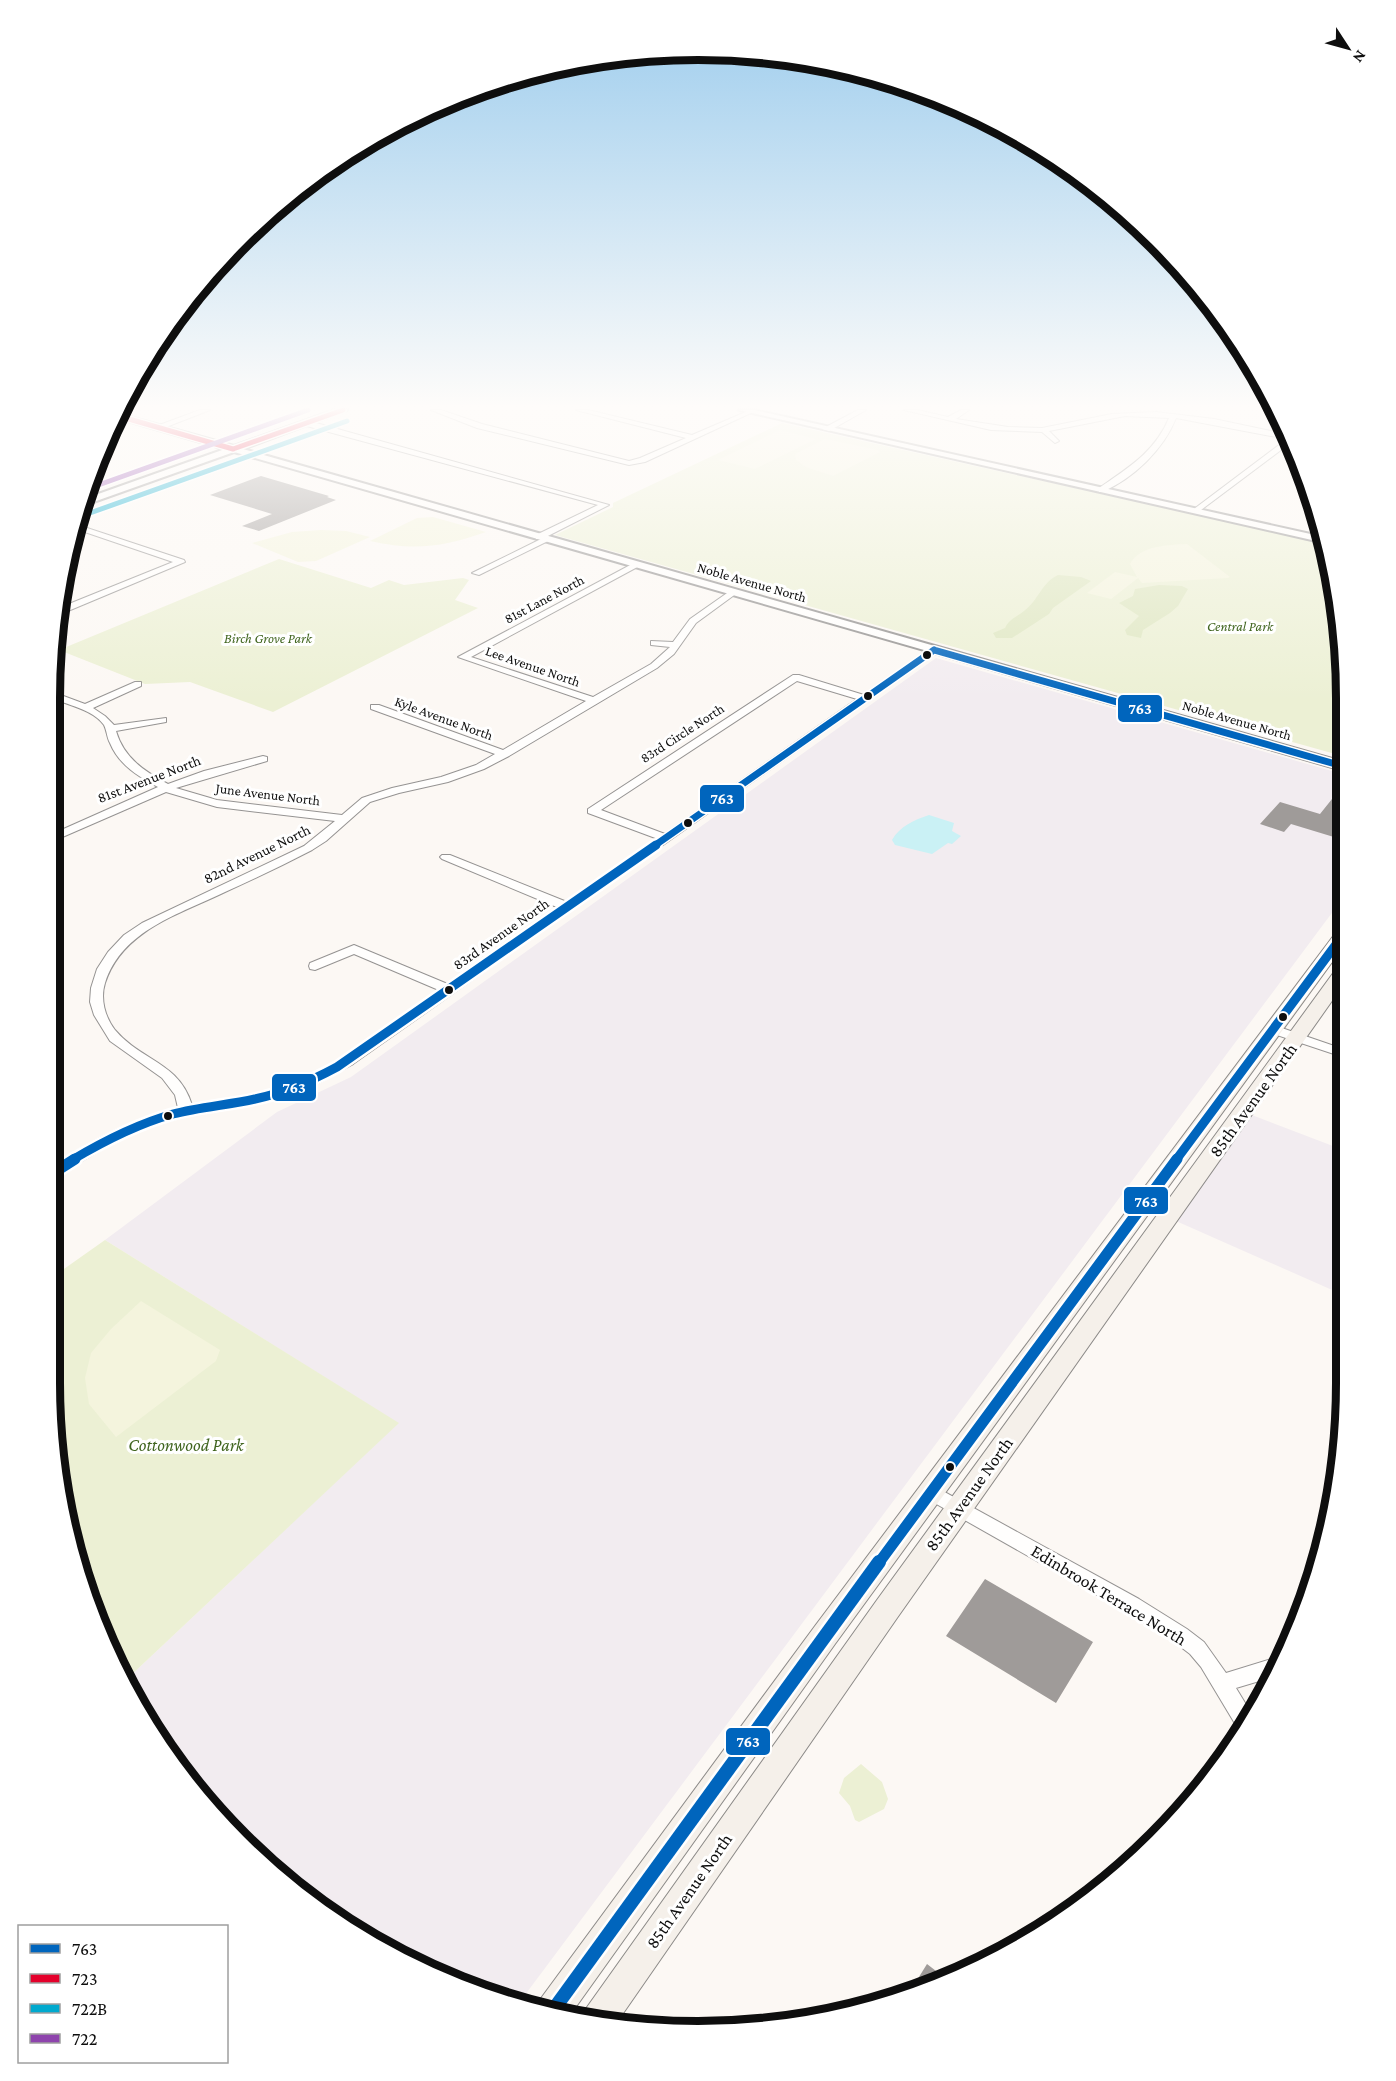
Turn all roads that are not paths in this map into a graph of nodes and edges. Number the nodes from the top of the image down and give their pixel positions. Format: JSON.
{"nodes":[{"id":1,"x":435,"y":507,"type":"edge"},
{"id":2,"x":601,"y":507,"type":"edge"},
{"id":3,"x":1179,"y":507,"type":"edge"},
{"id":4,"x":1202,"y":507,"type":"edge"},
{"id":5,"x":1197,"y":511,"type":"junction"},
{"id":6,"x":83,"y":529,"type":"edge"},
{"id":7,"x":542,"y":538,"type":"junction"},
{"id":8,"x":1315,"y":538,"type":"edge"},
{"id":9,"x":637,"y":565,"type":"junction"},
{"id":10,"x":476,"y":573,"type":"dead end"},
{"id":11,"x":733,"y":593,"type":"junction"},
{"id":12,"x":66,"y":606,"type":"edge"},
{"id":13,"x":654,"y":643,"type":"dead end"},
{"id":14,"x":677,"y":645,"type":"junction"},
{"id":15,"x":934,"y":650,"type":"junction"},
{"id":16,"x":463,"y":657,"type":"joint"},
{"id":17,"x":138,"y":684,"type":"dead end"},
{"id":18,"x":60,"y":698,"type":"edge"},
{"id":19,"x":863,"y":698,"type":"junction"},
{"id":20,"x":594,"y":701,"type":"junction"},
{"id":21,"x":375,"y":707,"type":"dead end"},
{"id":22,"x":84,"y":708,"type":"junction"},
{"id":23,"x":162,"y":720,"type":"dead end"},
{"id":24,"x":111,"y":729,"type":"junction"},
{"id":25,"x":505,"y":754,"type":"junction"},
{"id":26,"x":263,"y":759,"type":"dead end"},
{"id":27,"x":1336,"y":764,"type":"edge"},
{"id":28,"x":166,"y":787,"type":"junction"},
{"id":29,"x":343,"y":819,"type":"junction"},
{"id":30,"x":60,"y":834,"type":"edge"},
{"id":31,"x":665,"y":838,"type":"junction"},
{"id":32,"x":446,"y":857,"type":"dead end"},
{"id":33,"x":568,"y":907,"type":"junction"},
{"id":34,"x":1336,"y":946,"type":"edge"},
{"id":35,"x":315,"y":966,"type":"dead end"},
{"id":36,"x":1336,"y":984,"type":"edge"},
{"id":37,"x":451,"y":990,"type":"junction"},
{"id":38,"x":1274,"y":1029,"type":"junction"},
{"id":39,"x":1298,"y":1038,"type":"junction"},
{"id":40,"x":1336,"y":1050,"type":"edge"},
{"id":41,"x":186,"y":1110,"type":"junction"},
{"id":42,"x":60,"y":1169,"type":"edge"},
{"id":43,"x":930,"y":1492,"type":"junction"},
{"id":44,"x":960,"y":1508,"type":"junction"},
{"id":45,"x":1268,"y":1669,"type":"edge"},
{"id":46,"x":1223,"y":1683,"type":"junction"},
{"id":47,"x":1242,"y":1716,"type":"edge"},
{"id":48,"x":557,"y":2005,"type":"edge"},
{"id":49,"x":603,"y":2014,"type":"edge"}],
"edges":[{"from":1,"to":7,"type":"street","name":"Noble Avenue North"},
{"from":2,"to":7,"type":"street"},
{"from":3,"to":5,"type":"street"},
{"from":4,"to":5,"type":"street"},
{"from":5,"to":8,"type":"street"},
{"from":6,"to":12,"type":"street"},
{"from":7,"to":9,"type":"street","name":"Noble Avenue North"},
{"from":7,"to":10,"type":"street"},
{"from":9,"to":11,"type":"street","name":"Noble Avenue North"},
{"from":9,"to":16,"type":"street","name":"81st Lane North"},
{"from":11,"to":14,"type":"street","name":"82nd Avenue North"},
{"from":11,"to":15,"type":"street","name":"Noble Avenue North"},
{"from":13,"to":14,"type":"street"},
{"from":14,"to":20,"type":"street","name":"82nd Avenue North"},
{"from":15,"to":19,"type":"street","name":"83rd Avenue North"},
{"from":15,"to":27,"type":"street","name":"Noble Avenue North"},
{"from":16,"to":20,"type":"street","name":"Lee Avenue North"},
{"from":17,"to":22,"type":"street"},
{"from":18,"to":22,"type":"street","name":"June Avenue North"},
{"from":19,"to":31,"type":"street","name":"83rd Avenue North"},
{"from":19,"to":31,"type":"street","name":"83rd Circle North"},
{"from":20,"to":25,"type":"street","name":"82nd Avenue North"},
{"from":21,"to":25,"type":"street","name":"Kyle Avenue North"},
{"from":22,"to":24,"type":"street","name":"June Avenue North"},
{"from":23,"to":24,"type":"street"},
{"from":24,"to":28,"type":"street","name":"June Avenue North"},
{"from":25,"to":29,"type":"street","name":"82nd Avenue North"},
{"from":26,"to":28,"type":"street","name":"81st Avenue North"},
{"from":28,"to":29,"type":"street","name":"June Avenue North"},
{"from":28,"to":30,"type":"street","name":"81st Avenue North"},
{"from":29,"to":41,"type":"street","name":"82nd Avenue North"},
{"from":31,"to":33,"type":"street","name":"83rd Avenue North"},
{"from":32,"to":33,"type":"street"},
{"from":33,"to":37,"type":"street","name":"83rd Avenue North"},
{"from":34,"to":38,"type":"main road","name":"85th Avenue North"},
{"from":35,"to":37,"type":"street"},
{"from":36,"to":39,"type":"main road","name":"85th Avenue North"},
{"from":37,"to":41,"type":"street","name":"83rd Avenue North"},
{"from":38,"to":39,"type":"street"},
{"from":38,"to":43,"type":"main road","name":"85th Avenue North"},
{"from":39,"to":40,"type":"street"},
{"from":39,"to":44,"type":"main road","name":"85th Avenue North"},
{"from":41,"to":42,"type":"street","name":"83rd Avenue North"},
{"from":43,"to":44,"type":"street","name":"Edinbrook Terrace North"},
{"from":43,"to":48,"type":"main road","name":"85th Avenue North"},
{"from":44,"to":46,"type":"street","name":"Edinbrook Terrace North"},
{"from":44,"to":49,"type":"main road","name":"85th Avenue North"},
{"from":45,"to":46,"type":"street"},
{"from":46,"to":47,"type":"street","name":"Edinbrook Terrace North"}]}
